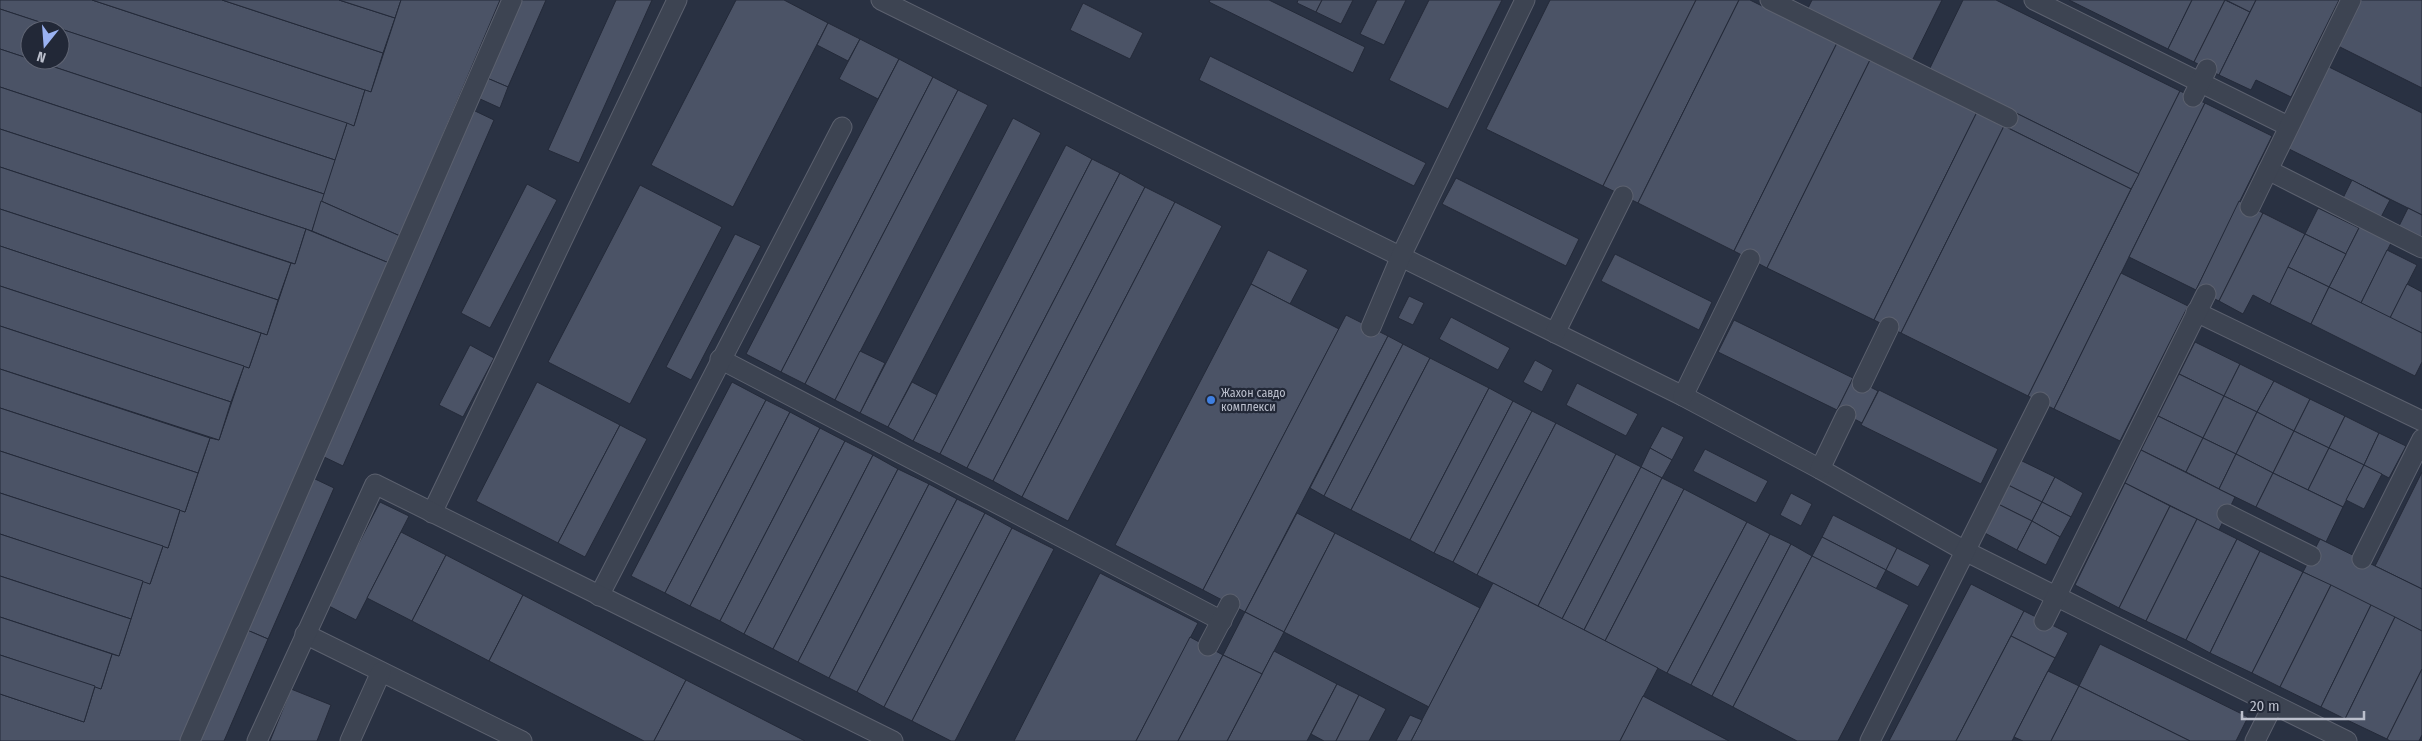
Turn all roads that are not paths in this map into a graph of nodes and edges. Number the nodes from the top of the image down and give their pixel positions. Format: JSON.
{"nodes":[{"id":1,"x":512,"y":0,"type":"edge"},
{"id":2,"x":677,"y":0,"type":"edge"},
{"id":3,"x":883,"y":0,"type":"edge"},
{"id":4,"x":1525,"y":0,"type":"edge"},
{"id":5,"x":1770,"y":0,"type":"edge"},
{"id":6,"x":2351,"y":0,"type":"edge"},
{"id":7,"x":2042,"y":2,"type":"edge"},
{"id":8,"x":1998,"y":116,"type":"dead end"},
{"id":9,"x":2288,"y":126,"type":"junction"},
{"id":10,"x":842,"y":127,"type":"dead end"},
{"id":11,"x":2268,"y":170,"type":"junction"},
{"id":12,"x":1623,"y":196,"type":"dead end"},
{"id":13,"x":2250,"y":206,"type":"dead end"},
{"id":14,"x":2422,"y":248,"type":"edge"},
{"id":15,"x":1401,"y":256,"type":"junction"},
{"id":16,"x":1750,"y":259,"type":"dead end"},
{"id":17,"x":2206,"y":294,"type":"dead end"},
{"id":18,"x":2196,"y":312,"type":"junction"},
{"id":19,"x":1371,"y":327,"type":"dead end"},
{"id":20,"x":1889,"y":328,"type":"dead end"},
{"id":21,"x":1555,"y":333,"type":"junction"},
{"id":22,"x":720,"y":359,"type":"junction"},
{"id":23,"x":1862,"y":383,"type":"dead end"},
{"id":24,"x":1682,"y":396,"type":"junction"},
{"id":25,"x":2040,"y":402,"type":"dead end"},
{"id":26,"x":1846,"y":415,"type":"dead end"},
{"id":27,"x":2422,"y":421,"type":"edge"},
{"id":28,"x":2422,"y":439,"type":"edge"},
{"id":29,"x":1820,"y":469,"type":"junction"},
{"id":30,"x":432,"y":513,"type":"junction"},
{"id":31,"x":2227,"y":514,"type":"dead end"},
{"id":32,"x":1965,"y":551,"type":"junction"},
{"id":33,"x":2311,"y":556,"type":"dead end"},
{"id":34,"x":2362,"y":559,"type":"dead end"},
{"id":35,"x":599,"y":596,"type":"junction"},
{"id":36,"x":2055,"y":598,"type":"junction"},
{"id":37,"x":2044,"y":621,"type":"dead end"},
{"id":38,"x":306,"y":634,"type":"junction"},
{"id":39,"x":1208,"y":646,"type":"dead end"},
{"id":40,"x":382,"y":672,"type":"junction"},
{"id":41,"x":2273,"y":704,"type":"junction"},
{"id":42,"x":190,"y":741,"type":"edge"},
{"id":43,"x":257,"y":741,"type":"edge"},
{"id":44,"x":350,"y":741,"type":"edge"},
{"id":45,"x":522,"y":741,"type":"edge"},
{"id":46,"x":893,"y":741,"type":"edge"},
{"id":47,"x":1870,"y":741,"type":"edge"},
{"id":48,"x":2256,"y":741,"type":"edge"},
{"id":49,"x":2347,"y":741,"type":"edge"}],
"edges":[{"from":1,"to":42,"type":"lane"},
{"from":2,"to":30,"type":"lane"},
{"from":3,"to":15,"type":"lane"},
{"from":4,"to":15,"type":"lane"},
{"from":5,"to":8,"type":"lane"},
{"from":6,"to":9,"type":"lane"},
{"from":7,"to":9,"type":"lane"},
{"from":9,"to":11,"type":"lane"},
{"from":10,"to":22,"type":"lane"},
{"from":11,"to":13,"type":"lane"},
{"from":11,"to":14,"type":"lane"},
{"from":12,"to":21,"type":"lane"},
{"from":15,"to":19,"type":"lane"},
{"from":15,"to":21,"type":"lane"},
{"from":16,"to":24,"type":"lane"},
{"from":17,"to":18,"type":"lane"},
{"from":18,"to":27,"type":"lane"},
{"from":18,"to":36,"type":"lane"},
{"from":20,"to":23,"type":"lane"},
{"from":21,"to":24,"type":"lane"},
{"from":22,"to":35,"type":"lane"},
{"from":22,"to":39,"type":"lane"},
{"from":24,"to":29,"type":"lane"},
{"from":25,"to":32,"type":"lane"},
{"from":26,"to":29,"type":"lane"},
{"from":28,"to":34,"type":"lane"},
{"from":29,"to":32,"type":"lane"},
{"from":30,"to":35,"type":"lane"},
{"from":30,"to":38,"type":"lane"},
{"from":31,"to":33,"type":"lane"},
{"from":32,"to":36,"type":"lane"},
{"from":32,"to":47,"type":"lane"},
{"from":35,"to":46,"type":"lane"},
{"from":36,"to":37,"type":"lane"},
{"from":36,"to":41,"type":"lane"},
{"from":38,"to":40,"type":"lane"},
{"from":38,"to":43,"type":"lane"},
{"from":40,"to":44,"type":"lane"},
{"from":40,"to":45,"type":"lane"},
{"from":41,"to":48,"type":"lane"},
{"from":41,"to":49,"type":"lane"}]}
